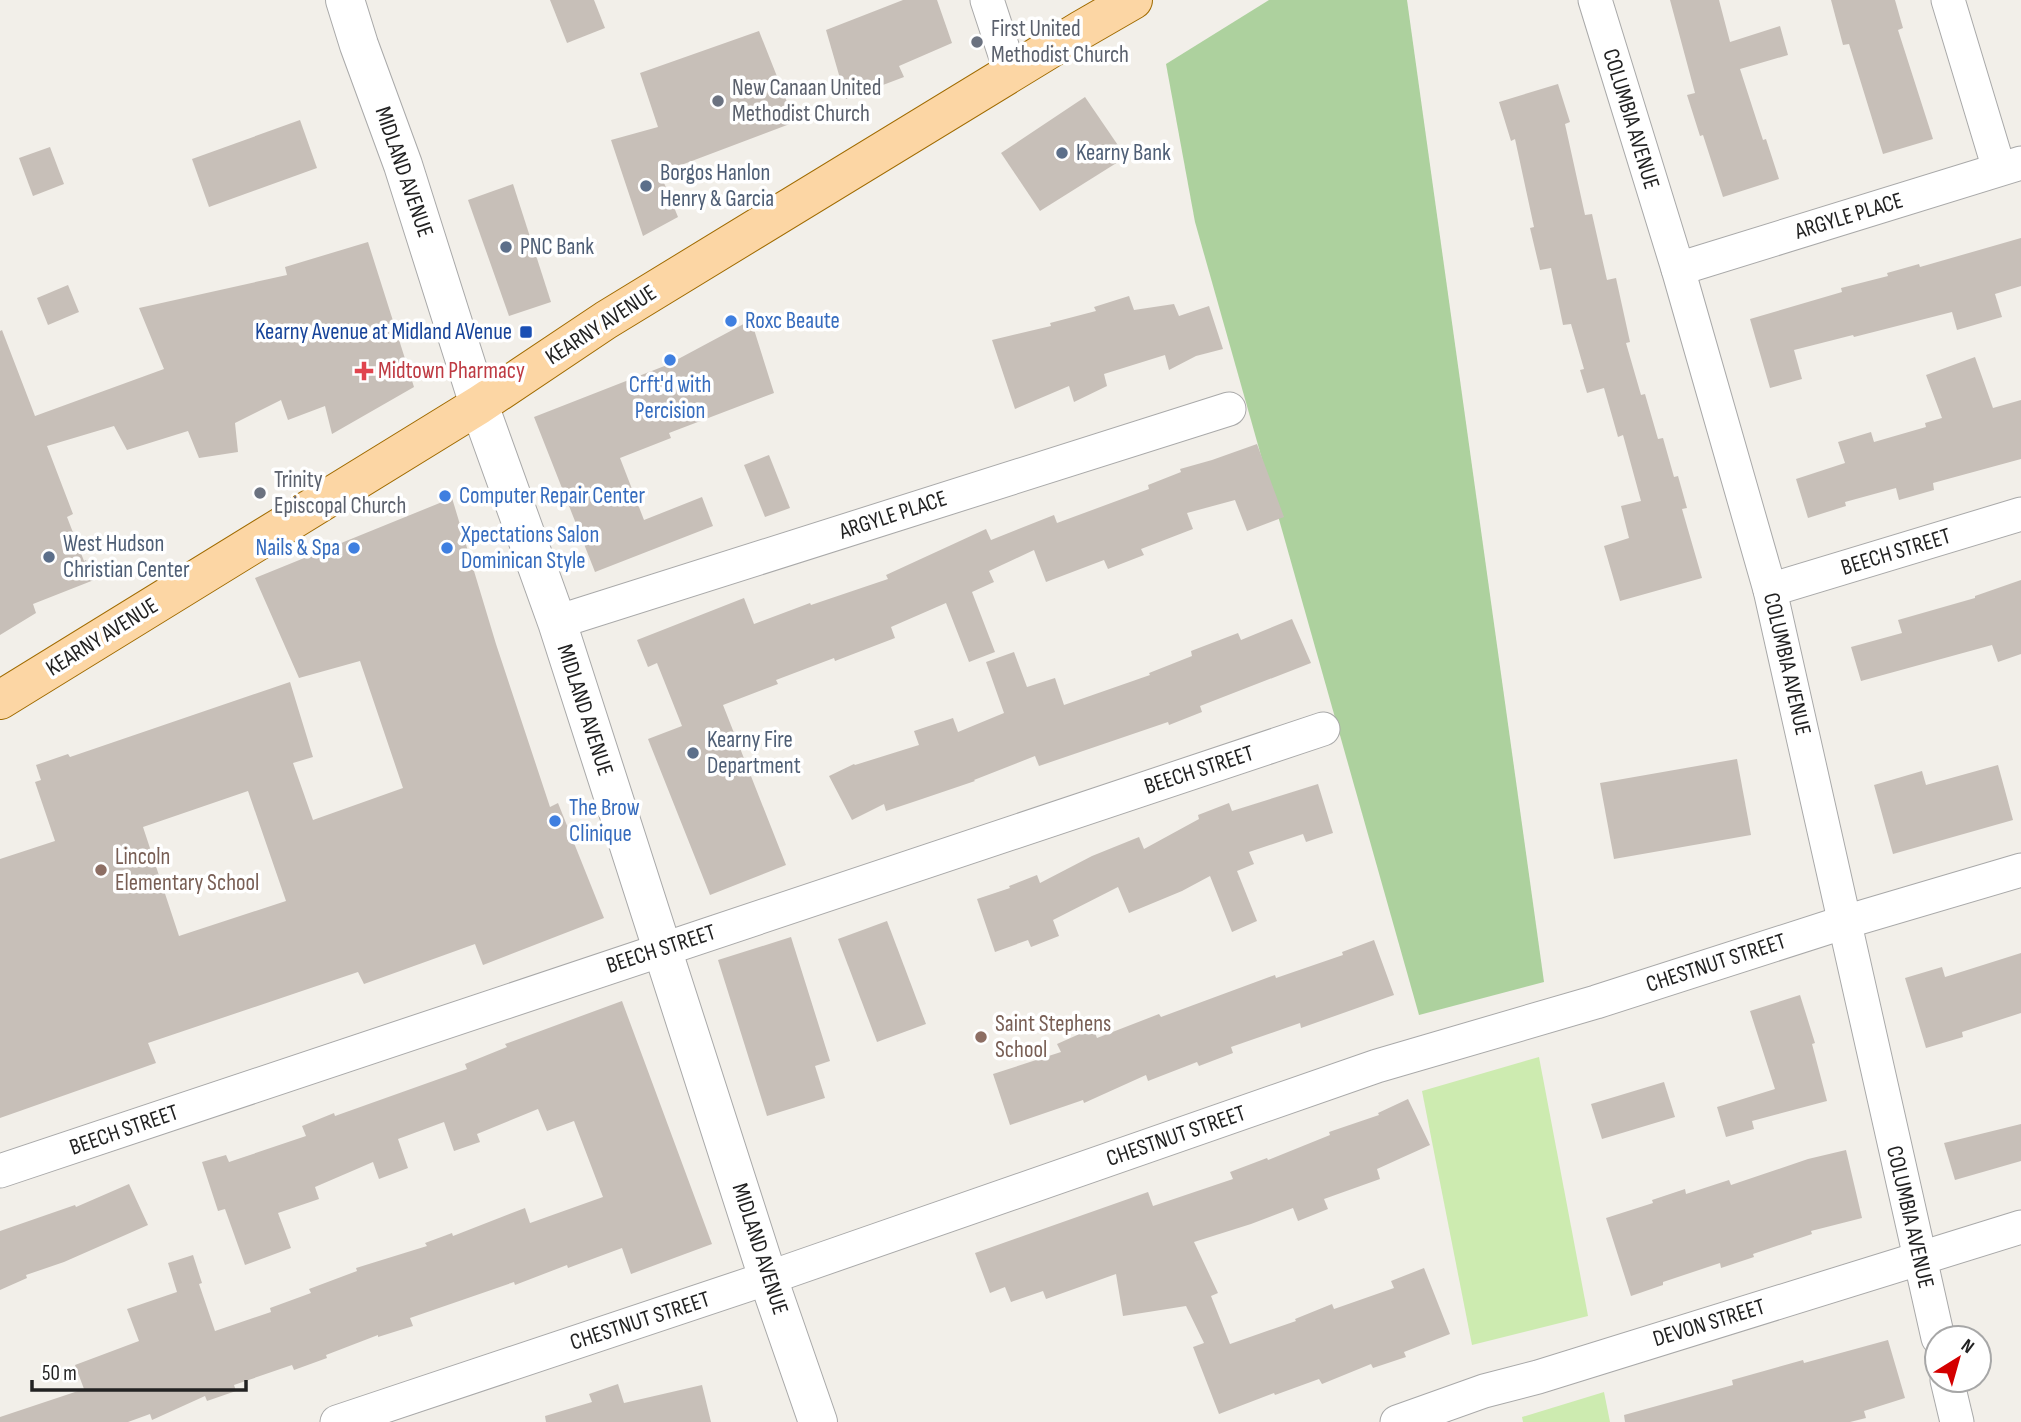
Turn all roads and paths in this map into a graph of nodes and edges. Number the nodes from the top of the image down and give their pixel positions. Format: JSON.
{"nodes":[{"id":1,"x":345,"y":0,"type":"edge"},
{"id":2,"x":987,"y":0,"type":"edge"},
{"id":3,"x":1133,"y":0,"type":"edge"},
{"id":4,"x":1595,"y":0,"type":"edge"},
{"id":5,"x":1948,"y":0,"type":"edge"},
{"id":6,"x":1011,"y":73,"type":"junction"},
{"id":7,"x":2010,"y":166,"type":"edge"},
{"id":8,"x":1678,"y":269,"type":"junction"},
{"id":9,"x":479,"y":405,"type":"junction"},
{"id":10,"x":1229,"y":409,"type":"dead end"},
{"id":11,"x":2021,"y":514,"type":"edge"},
{"id":12,"x":1770,"y":590,"type":"junction"},
{"id":13,"x":557,"y":622,"type":"junction"},
{"id":14,"x":0,"y":700,"type":"edge"},
{"id":15,"x":1323,"y":729,"type":"dead end"},
{"id":16,"x":2021,"y":870,"type":"edge"},
{"id":17,"x":1845,"y":922,"type":"junction"},
{"id":18,"x":662,"y":949,"type":"junction"},
{"id":19,"x":0,"y":1171,"type":"edge"},
{"id":20,"x":2021,"y":1227,"type":"edge"},
{"id":21,"x":1919,"y":1258,"type":"junction"},
{"id":22,"x":768,"y":1278,"type":"junction"},
{"id":23,"x":1934,"y":1324,"type":"edge"},
{"id":24,"x":1950,"y":1394,"type":"edge"},
{"id":25,"x":337,"y":1422,"type":"edge"},
{"id":26,"x":818,"y":1422,"type":"edge"},
{"id":27,"x":1397,"y":1422,"type":"edge"},
{"id":28,"x":1957,"y":1422,"type":"edge"}],
"edges":[{"from":1,"to":9,"type":"street","name":"MIDLAND AVENUE"},
{"from":2,"to":6,"type":"street"},
{"from":3,"to":6,"type":"main road","name":"KEARNY AVENUE"},
{"from":4,"to":8,"type":"street","name":"COLUMBIA AVENUE"},
{"from":5,"to":7,"type":"street"},
{"from":6,"to":9,"type":"main road","name":"KEARNY AVENUE"},
{"from":7,"to":8,"type":"street","name":"ARGYLE PLACE"},
{"from":8,"to":12,"type":"street","name":"COLUMBIA AVENUE"},
{"from":9,"to":13,"type":"street","name":"MIDLAND AVENUE"},
{"from":9,"to":14,"type":"main road","name":"KEARNY AVENUE"},
{"from":10,"to":13,"type":"street","name":"ARGYLE PLACE"},
{"from":11,"to":12,"type":"street","name":"BEECH STREET"},
{"from":12,"to":17,"type":"street","name":"COLUMBIA AVENUE"},
{"from":13,"to":18,"type":"street","name":"MIDLAND AVENUE"},
{"from":15,"to":18,"type":"street","name":"BEECH STREET"},
{"from":16,"to":17,"type":"street","name":"CHESTNUT STREET"},
{"from":17,"to":21,"type":"street","name":"COLUMBIA AVENUE"},
{"from":17,"to":22,"type":"street","name":"CHESTNUT STREET"},
{"from":18,"to":19,"type":"street","name":"BEECH STREET"},
{"from":18,"to":22,"type":"street","name":"MIDLAND AVENUE"},
{"from":20,"to":21,"type":"street","name":"DEVON STREET"},
{"from":21,"to":23,"type":"street","name":"COLUMBIA AVENUE"},
{"from":21,"to":27,"type":"street","name":"DEVON STREET"},
{"from":22,"to":25,"type":"street","name":"CHESTNUT STREET"},
{"from":22,"to":26,"type":"street","name":"MIDLAND AVENUE"},
{"from":24,"to":28,"type":"street"}]}
